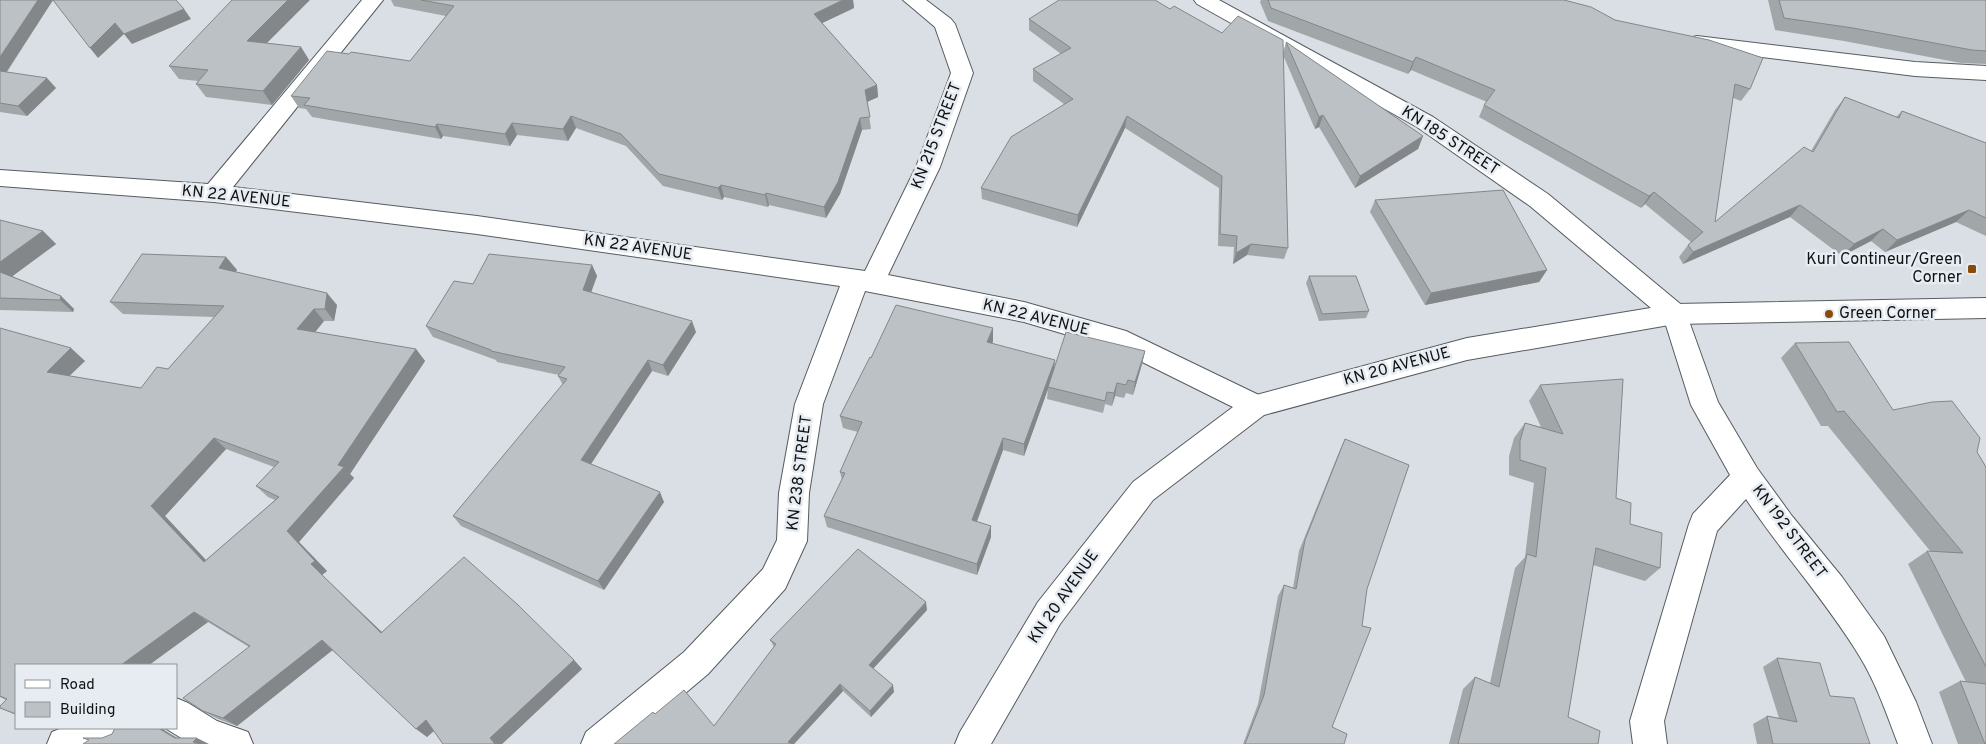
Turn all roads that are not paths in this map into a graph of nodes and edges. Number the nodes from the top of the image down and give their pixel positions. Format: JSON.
{"nodes":[{"id":1,"x":373,"y":0,"type":"edge"},
{"id":2,"x":913,"y":0,"type":"edge"},
{"id":3,"x":1204,"y":0,"type":"edge"},
{"id":4,"x":1681,"y":40,"type":"edge"},
{"id":5,"x":1986,"y":73,"type":"edge"},
{"id":6,"x":0,"y":178,"type":"edge"},
{"id":7,"x":214,"y":193,"type":"junction"},
{"id":8,"x":864,"y":281,"type":"junction"},
{"id":9,"x":1986,"y":308,"type":"edge"},
{"id":10,"x":1675,"y":314,"type":"junction"},
{"id":11,"x":1255,"y":406,"type":"junction"},
{"id":12,"x":1747,"y":477,"type":"junction"},
{"id":13,"x":178,"y":716,"type":"edge"},
{"id":14,"x":113,"y":729,"type":"edge"},
{"id":15,"x":64,"y":744,"type":"edge"},
{"id":16,"x":236,"y":744,"type":"edge"},
{"id":17,"x":598,"y":744,"type":"edge"},
{"id":18,"x":972,"y":744,"type":"edge"},
{"id":19,"x":1650,"y":744,"type":"edge"},
{"id":20,"x":1915,"y":744,"type":"edge"}],
"edges":[{"from":1,"to":7,"type":"street"},
{"from":2,"to":8,"type":"street","name":"KN 215 STREET"},
{"from":3,"to":10,"type":"street","name":"KN 185 STREET"},
{"from":4,"to":5,"type":"street"},
{"from":6,"to":7,"type":"street","name":"KN 22 AVENUE"},
{"from":7,"to":8,"type":"street","name":"KN 22 AVENUE"},
{"from":8,"to":11,"type":"street","name":"KN 22 AVENUE"},
{"from":8,"to":17,"type":"street","name":"KN 238 STREET"},
{"from":9,"to":10,"type":"street","name":"KN 20 AVENUE"},
{"from":10,"to":11,"type":"street","name":"KN 20 AVENUE"},
{"from":10,"to":12,"type":"street","name":"KN 192 STREET"},
{"from":11,"to":18,"type":"street","name":"KN 20 AVENUE"},
{"from":12,"to":19,"type":"street"},
{"from":12,"to":20,"type":"street","name":"KN 192 STREET"},
{"from":13,"to":16,"type":"street"},
{"from":14,"to":15,"type":"street"}]}
